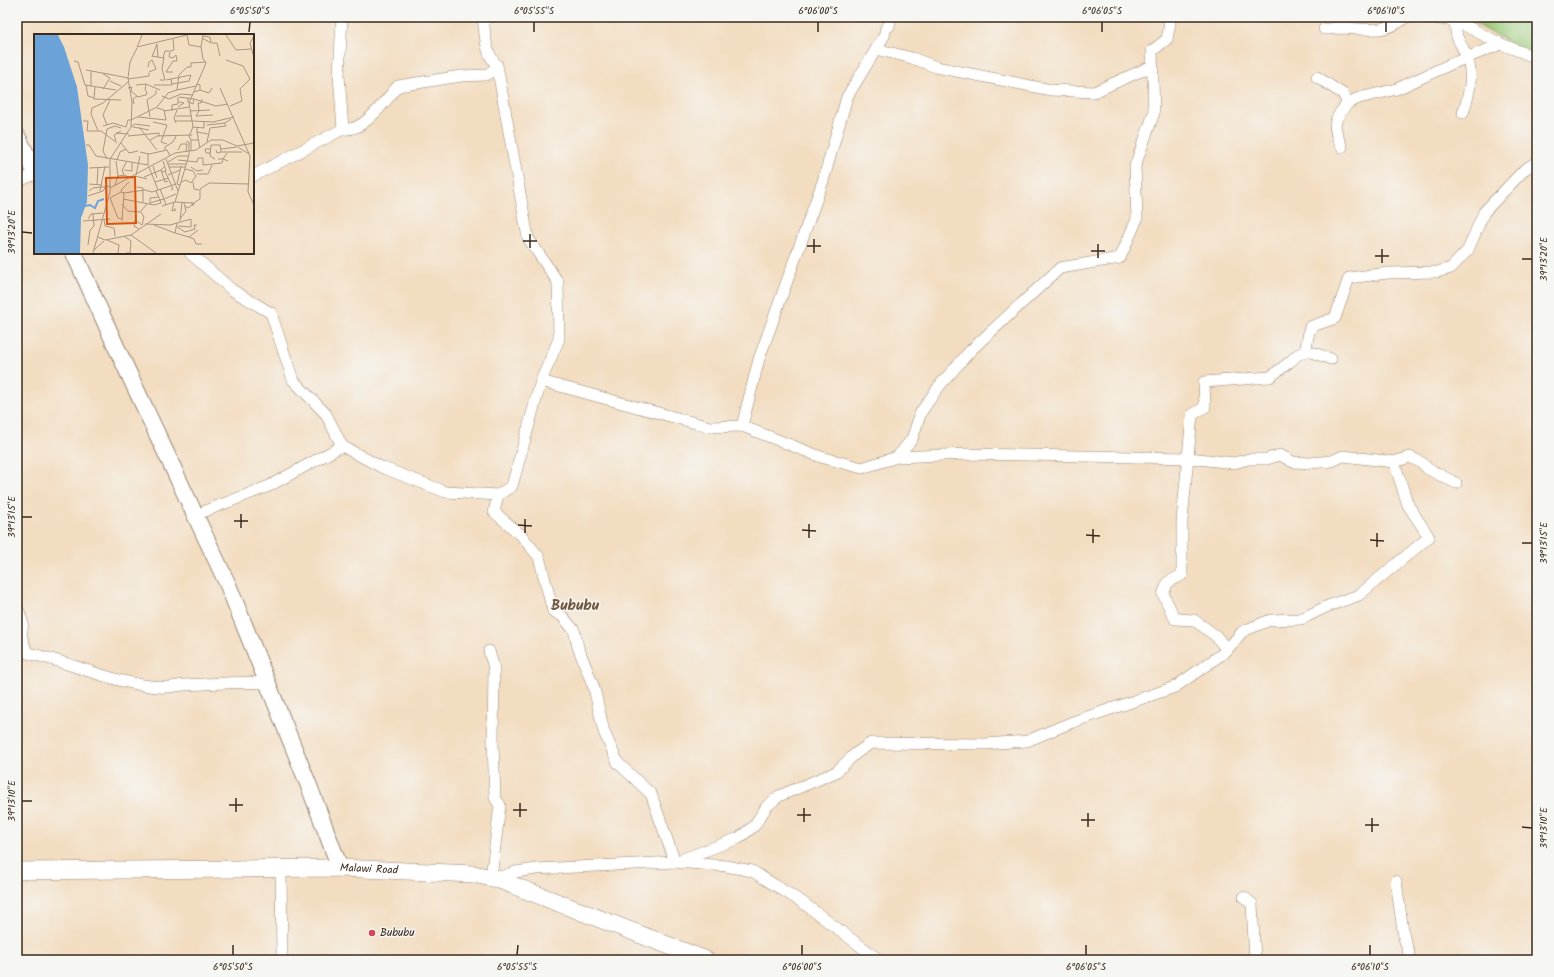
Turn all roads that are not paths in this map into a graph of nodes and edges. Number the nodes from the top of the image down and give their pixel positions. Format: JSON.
{"nodes":[{"id":1,"x":342,"y":17,"type":"edge"},
{"id":2,"x":483,"y":17,"type":"edge"},
{"id":3,"x":891,"y":17,"type":"edge"},
{"id":4,"x":1167,"y":17,"type":"edge"},
{"id":5,"x":1406,"y":17,"type":"edge"},
{"id":6,"x":1423,"y":17,"type":"edge"},
{"id":7,"x":1457,"y":19,"type":"edge"},
{"id":8,"x":1324,"y":30,"type":"dead end"},
{"id":9,"x":1501,"y":44,"type":"junction"},
{"id":10,"x":876,"y":49,"type":"junction"},
{"id":11,"x":1467,"y":57,"type":"junction"},
{"id":12,"x":1537,"y":58,"type":"edge"},
{"id":13,"x":1152,"y":66,"type":"junction"},
{"id":14,"x":497,"y":68,"type":"junction"},
{"id":15,"x":1317,"y":77,"type":"dead end"},
{"id":16,"x":1348,"y":103,"type":"junction"},
{"id":17,"x":1463,"y":113,"type":"dead end"},
{"id":18,"x":344,"y":129,"type":"junction"},
{"id":19,"x":17,"y":136,"type":"edge"},
{"id":20,"x":1342,"y":147,"type":"dead end"},
{"id":21,"x":1537,"y":162,"type":"edge"},
{"id":22,"x":34,"y":169,"type":"edge"},
{"id":23,"x":34,"y":174,"type":"edge"},
{"id":24,"x":254,"y":175,"type":"edge"},
{"id":25,"x":17,"y":182,"type":"edge"},
{"id":26,"x":74,"y":254,"type":"edge"},
{"id":27,"x":191,"y":254,"type":"edge"},
{"id":28,"x":1305,"y":352,"type":"junction"},
{"id":29,"x":1331,"y":359,"type":"dead end"},
{"id":30,"x":541,"y":381,"type":"junction"},
{"id":31,"x":742,"y":426,"type":"junction"},
{"id":32,"x":342,"y":446,"type":"junction"},
{"id":33,"x":896,"y":457,"type":"junction"},
{"id":34,"x":1189,"y":458,"type":"junction"},
{"id":35,"x":1394,"y":462,"type":"junction"},
{"id":36,"x":1456,"y":483,"type":"dead end"},
{"id":37,"x":498,"y":495,"type":"junction"},
{"id":38,"x":195,"y":515,"type":"junction"},
{"id":39,"x":17,"y":611,"type":"edge"},
{"id":40,"x":1228,"y":650,"type":"junction"},
{"id":41,"x":489,"y":651,"type":"dead end"},
{"id":42,"x":266,"y":683,"type":"junction"},
{"id":43,"x":675,"y":862,"type":"junction"},
{"id":44,"x":340,"y":868,"type":"junction"},
{"id":45,"x":281,"y":869,"type":"junction"},
{"id":46,"x":17,"y":871,"type":"edge"},
{"id":47,"x":494,"y":878,"type":"junction"},
{"id":48,"x":1396,"y":882,"type":"dead end"},
{"id":49,"x":1244,"y":897,"type":"dead end"},
{"id":50,"x":282,"y":960,"type":"edge"},
{"id":51,"x":706,"y":960,"type":"edge"},
{"id":52,"x":879,"y":960,"type":"edge"},
{"id":53,"x":1255,"y":960,"type":"edge"},
{"id":54,"x":1408,"y":960,"type":"edge"}],
"edges":[{"from":1,"to":18,"type":"street"},
{"from":2,"to":14,"type":"street"},
{"from":3,"to":10,"type":"street"},
{"from":4,"to":13,"type":"street"},
{"from":5,"to":8,"type":"street"},
{"from":6,"to":7,"type":"street"},
{"from":7,"to":9,"type":"street"},
{"from":7,"to":11,"type":"street"},
{"from":9,"to":11,"type":"street"},
{"from":9,"to":12,"type":"street"},
{"from":10,"to":13,"type":"street"},
{"from":10,"to":31,"type":"street"},
{"from":11,"to":16,"type":"street"},
{"from":11,"to":17,"type":"street"},
{"from":13,"to":33,"type":"street"},
{"from":14,"to":18,"type":"street"},
{"from":14,"to":30,"type":"street"},
{"from":15,"to":16,"type":"street"},
{"from":16,"to":20,"type":"street"},
{"from":18,"to":24,"type":"street"},
{"from":19,"to":22,"type":"street"},
{"from":21,"to":28,"type":"street"},
{"from":23,"to":25,"type":"street"},
{"from":26,"to":38,"type":"street"},
{"from":27,"to":32,"type":"street"},
{"from":28,"to":29,"type":"street"},
{"from":28,"to":34,"type":"street"},
{"from":30,"to":31,"type":"street"},
{"from":30,"to":37,"type":"street"},
{"from":31,"to":33,"type":"street"},
{"from":32,"to":37,"type":"street"},
{"from":32,"to":38,"type":"street"},
{"from":33,"to":34,"type":"street"},
{"from":34,"to":35,"type":"street"},
{"from":34,"to":40,"type":"street"},
{"from":35,"to":36,"type":"street"},
{"from":35,"to":40,"type":"street"},
{"from":37,"to":43,"type":"street"},
{"from":38,"to":42,"type":"street"},
{"from":39,"to":42,"type":"street"},
{"from":40,"to":43,"type":"street"},
{"from":41,"to":47,"type":"street"},
{"from":42,"to":44,"type":"street"},
{"from":43,"to":47,"type":"street"},
{"from":43,"to":52,"type":"street"},
{"from":44,"to":45,"type":"main road","name":"Malawi Road"},
{"from":44,"to":47,"type":"main road","name":"Malawi Road"},
{"from":45,"to":46,"type":"main road","name":"Malawi Road"},
{"from":45,"to":50,"type":"street"},
{"from":47,"to":51,"type":"main road","name":"Malawi Road"},
{"from":48,"to":54,"type":"street"},
{"from":49,"to":53,"type":"street"}]}
